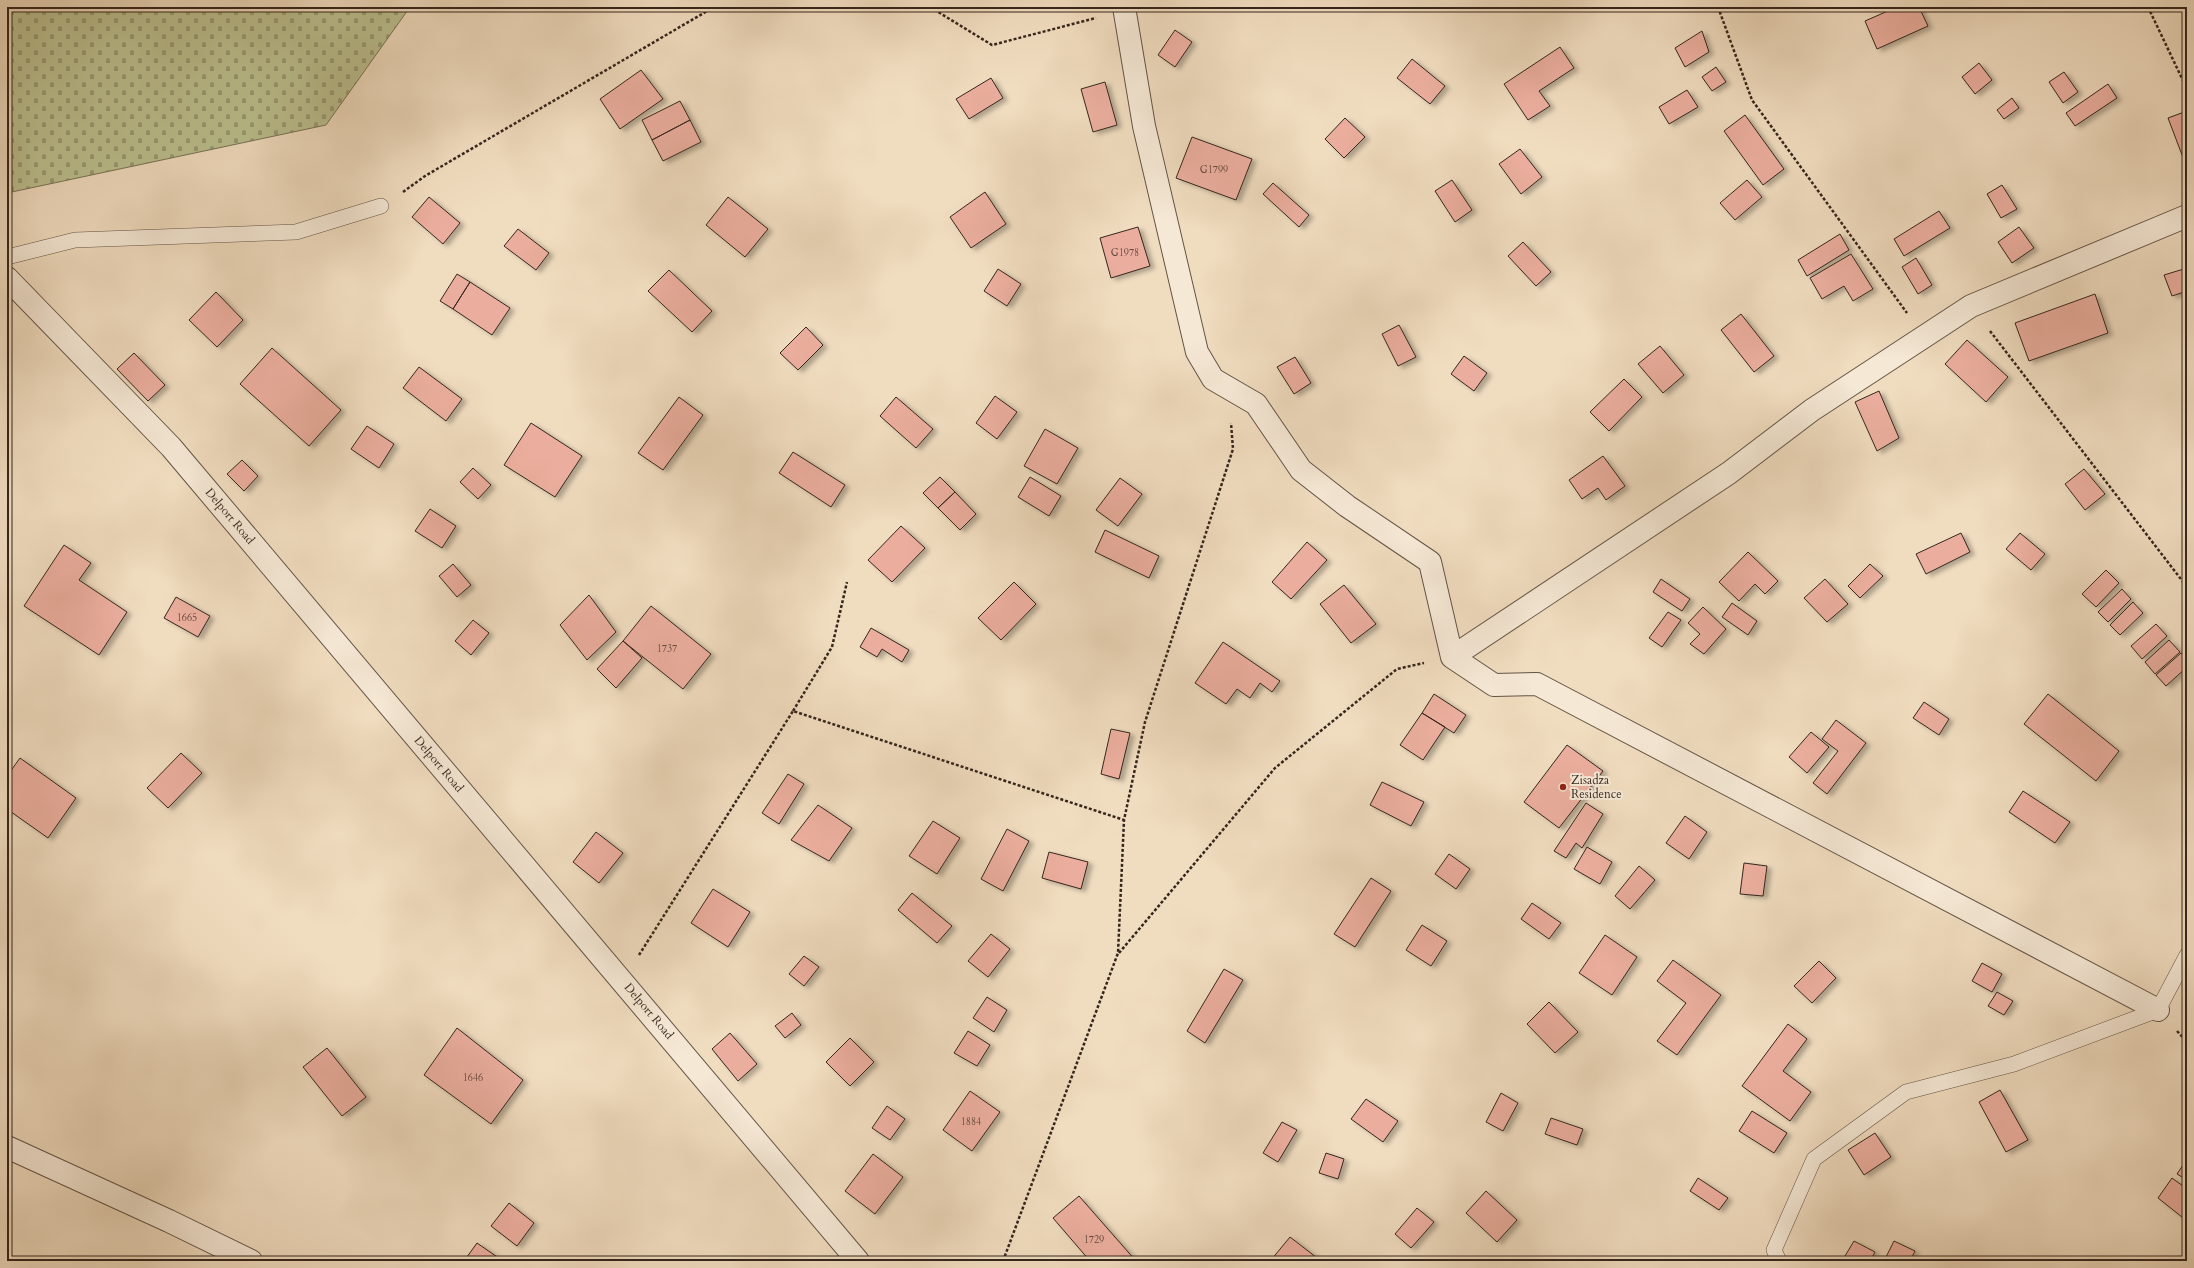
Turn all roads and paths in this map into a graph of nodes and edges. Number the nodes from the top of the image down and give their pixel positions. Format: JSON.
{"nodes":[{"id":1,"x":714,"y":7,"type":"edge"},
{"id":2,"x":930,"y":7,"type":"edge"},
{"id":3,"x":1718,"y":7,"type":"edge"},
{"id":4,"x":2148,"y":7,"type":"edge"},
{"id":5,"x":1124,"y":9,"type":"edge"},
{"id":6,"x":2187,"y":89,"type":"edge"},
{"id":7,"x":381,"y":206,"type":"joint"},
{"id":8,"x":2187,"y":216,"type":"edge"},
{"id":9,"x":7,"y":257,"type":"edge"},
{"id":10,"x":7,"y":278,"type":"edge"},
{"id":11,"x":1971,"y":306,"type":"junction"},
{"id":12,"x":1924,"y":338,"type":"junction"},
{"id":13,"x":1231,"y":421,"type":"dead end"},
{"id":14,"x":847,"y":582,"type":"dead end"},
{"id":15,"x":2187,"y":587,"type":"edge"},
{"id":16,"x":1452,"y":657,"type":"junction"},
{"id":17,"x":793,"y":711,"type":"junction"},
{"id":18,"x":1124,"y":820,"type":"junction"},
{"id":19,"x":1118,"y":953,"type":"junction"},
{"id":20,"x":2187,"y":955,"type":"edge"},
{"id":21,"x":623,"y":980,"type":"junction"},
{"id":22,"x":2158,"y":1010,"type":"junction"},
{"id":23,"x":7,"y":1147,"type":"edge"},
{"id":24,"x":251,"y":1261,"type":"edge"},
{"id":25,"x":858,"y":1261,"type":"edge"},
{"id":26,"x":1003,"y":1261,"type":"edge"},
{"id":27,"x":1779,"y":1261,"type":"edge"}],
"edges":[{"from":1,"to":7,"type":"path"},
{"from":2,"to":5,"type":"path"},
{"from":3,"to":12,"type":"path"},
{"from":4,"to":6,"type":"path"},
{"from":5,"to":16,"type":"street"},
{"from":7,"to":9,"type":"lane"},
{"from":8,"to":11,"type":"street"},
{"from":10,"to":21,"type":"street","name":"Delport Road"},
{"from":11,"to":12,"type":"street"},
{"from":11,"to":15,"type":"path"},
{"from":12,"to":16,"type":"street"},
{"from":13,"to":18,"type":"path"},
{"from":14,"to":17,"type":"path"},
{"from":16,"to":19,"type":"path"},
{"from":16,"to":22,"type":"street"},
{"from":17,"to":18,"type":"path"},
{"from":17,"to":21,"type":"path"},
{"from":18,"to":19,"type":"path"},
{"from":19,"to":26,"type":"path"},
{"from":20,"to":22,"type":"lane"},
{"from":21,"to":25,"type":"street","name":"Delport Road"},
{"from":22,"to":27,"type":"lane"},
{"from":23,"to":24,"type":"street"}]}
